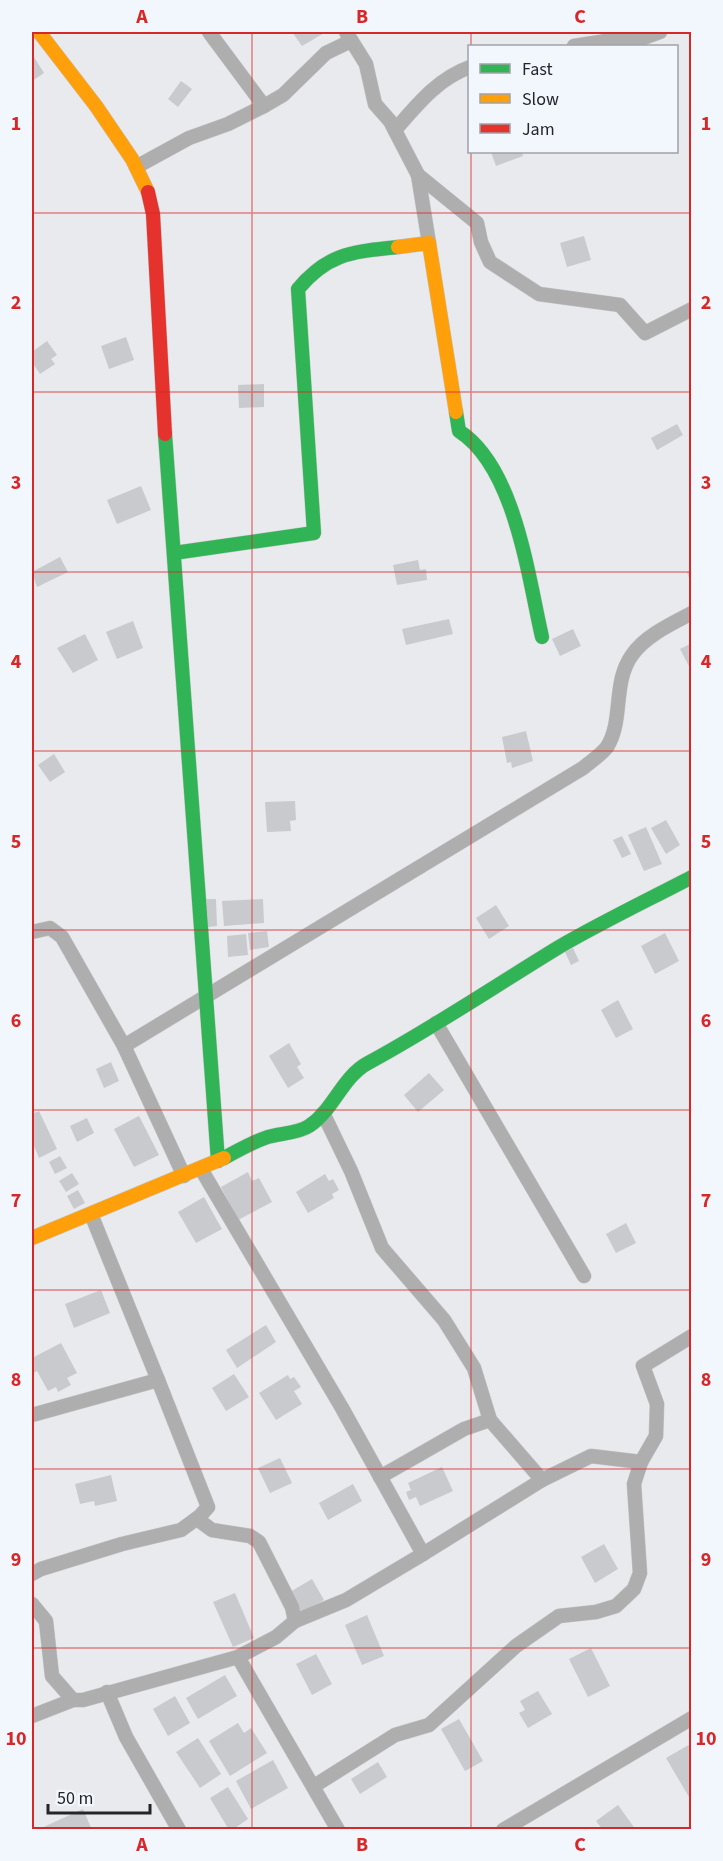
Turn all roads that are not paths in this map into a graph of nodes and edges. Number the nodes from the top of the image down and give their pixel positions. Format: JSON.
{"nodes":[{"id":1,"x":39,"y":32,"type":"edge"},
{"id":2,"x":209,"y":32,"type":"edge"},
{"id":3,"x":660,"y":32,"type":"edge"},
{"id":4,"x":348,"y":36,"type":"edge"},
{"id":5,"x":580,"y":45,"type":"edge"},
{"id":6,"x":468,"y":68,"type":"edge"},
{"id":7,"x":264,"y":106,"type":"junction"},
{"id":8,"x":395,"y":130,"type":"junction"},
{"id":9,"x":136,"y":167,"type":"junction"},
{"id":10,"x":418,"y":175,"type":"junction"},
{"id":11,"x":429,"y":243,"type":"junction"},
{"id":12,"x":692,"y":309,"type":"edge"},
{"id":13,"x":174,"y":553,"type":"junction"},
{"id":14,"x":692,"y":613,"type":"edge"},
{"id":15,"x":542,"y":636,"type":"dead end"},
{"id":16,"x":692,"y":877,"type":"edge"},
{"id":17,"x":32,"y":932,"type":"edge"},
{"id":18,"x":206,"y":995,"type":"junction"},
{"id":19,"x":436,"y":1023,"type":"junction"},
{"id":20,"x":123,"y":1046,"type":"junction"},
{"id":21,"x":323,"y":1113,"type":"junction"},
{"id":22,"x":218,"y":1161,"type":"junction"},
{"id":23,"x":201,"y":1169,"type":"junction"},
{"id":24,"x":184,"y":1176,"type":"junction"},
{"id":25,"x":91,"y":1214,"type":"junction"},
{"id":26,"x":32,"y":1238,"type":"edge"},
{"id":27,"x":584,"y":1276,"type":"dead end"},
{"id":28,"x":692,"y":1336,"type":"edge"},
{"id":29,"x":158,"y":1380,"type":"junction"},
{"id":30,"x":32,"y":1415,"type":"edge"},
{"id":31,"x":490,"y":1420,"type":"junction"},
{"id":32,"x":641,"y":1462,"type":"junction"},
{"id":33,"x":380,"y":1477,"type":"junction"},
{"id":34,"x":542,"y":1480,"type":"junction"},
{"id":35,"x":197,"y":1519,"type":"junction"},
{"id":36,"x":423,"y":1554,"type":"junction"},
{"id":37,"x":32,"y":1574,"type":"edge"},
{"id":38,"x":32,"y":1604,"type":"edge"},
{"id":39,"x":295,"y":1621,"type":"junction"},
{"id":40,"x":238,"y":1658,"type":"junction"},
{"id":41,"x":107,"y":1692,"type":"junction"},
{"id":42,"x":72,"y":1700,"type":"junction"},
{"id":43,"x":32,"y":1716,"type":"edge"},
{"id":44,"x":692,"y":1718,"type":"edge"},
{"id":45,"x":314,"y":1786,"type":"junction"},
{"id":46,"x":179,"y":1830,"type":"edge"},
{"id":47,"x":338,"y":1830,"type":"edge"},
{"id":48,"x":503,"y":1830,"type":"edge"}],
"edges":[{"from":1,"to":9,"type":"street"},
{"from":2,"to":7,"type":"street"},
{"from":3,"to":5,"type":"street"},
{"from":4,"to":7,"type":"street"},
{"from":4,"to":8,"type":"street"},
{"from":6,"to":8,"type":"street"},
{"from":7,"to":9,"type":"street"},
{"from":8,"to":10,"type":"street"},
{"from":9,"to":13,"type":"street"},
{"from":10,"to":11,"type":"street"},
{"from":10,"to":12,"type":"street"},
{"from":11,"to":13,"type":"street"},
{"from":11,"to":15,"type":"street"},
{"from":13,"to":18,"type":"street"},
{"from":14,"to":18,"type":"street"},
{"from":16,"to":19,"type":"street"},
{"from":17,"to":20,"type":"street"},
{"from":18,"to":20,"type":"street"},
{"from":18,"to":22,"type":"street"},
{"from":19,"to":21,"type":"street"},
{"from":19,"to":27,"type":"street"},
{"from":20,"to":24,"type":"street"},
{"from":21,"to":22,"type":"street"},
{"from":21,"to":31,"type":"street"},
{"from":22,"to":23,"type":"street"},
{"from":23,"to":24,"type":"street"},
{"from":23,"to":33,"type":"street"},
{"from":24,"to":25,"type":"street"},
{"from":25,"to":26,"type":"street"},
{"from":25,"to":29,"type":"street"},
{"from":28,"to":32,"type":"street"},
{"from":29,"to":30,"type":"street"},
{"from":29,"to":35,"type":"street"},
{"from":31,"to":33,"type":"street"},
{"from":31,"to":34,"type":"street"},
{"from":32,"to":34,"type":"street"},
{"from":32,"to":45,"type":"street"},
{"from":33,"to":36,"type":"street"},
{"from":34,"to":36,"type":"street"},
{"from":35,"to":37,"type":"street"},
{"from":35,"to":39,"type":"street"},
{"from":36,"to":39,"type":"street"},
{"from":38,"to":42,"type":"street"},
{"from":39,"to":40,"type":"street"},
{"from":40,"to":41,"type":"street"},
{"from":40,"to":45,"type":"street"},
{"from":41,"to":42,"type":"street"},
{"from":41,"to":46,"type":"street"},
{"from":42,"to":43,"type":"street"},
{"from":44,"to":48,"type":"street"},
{"from":45,"to":47,"type":"street"}]}
